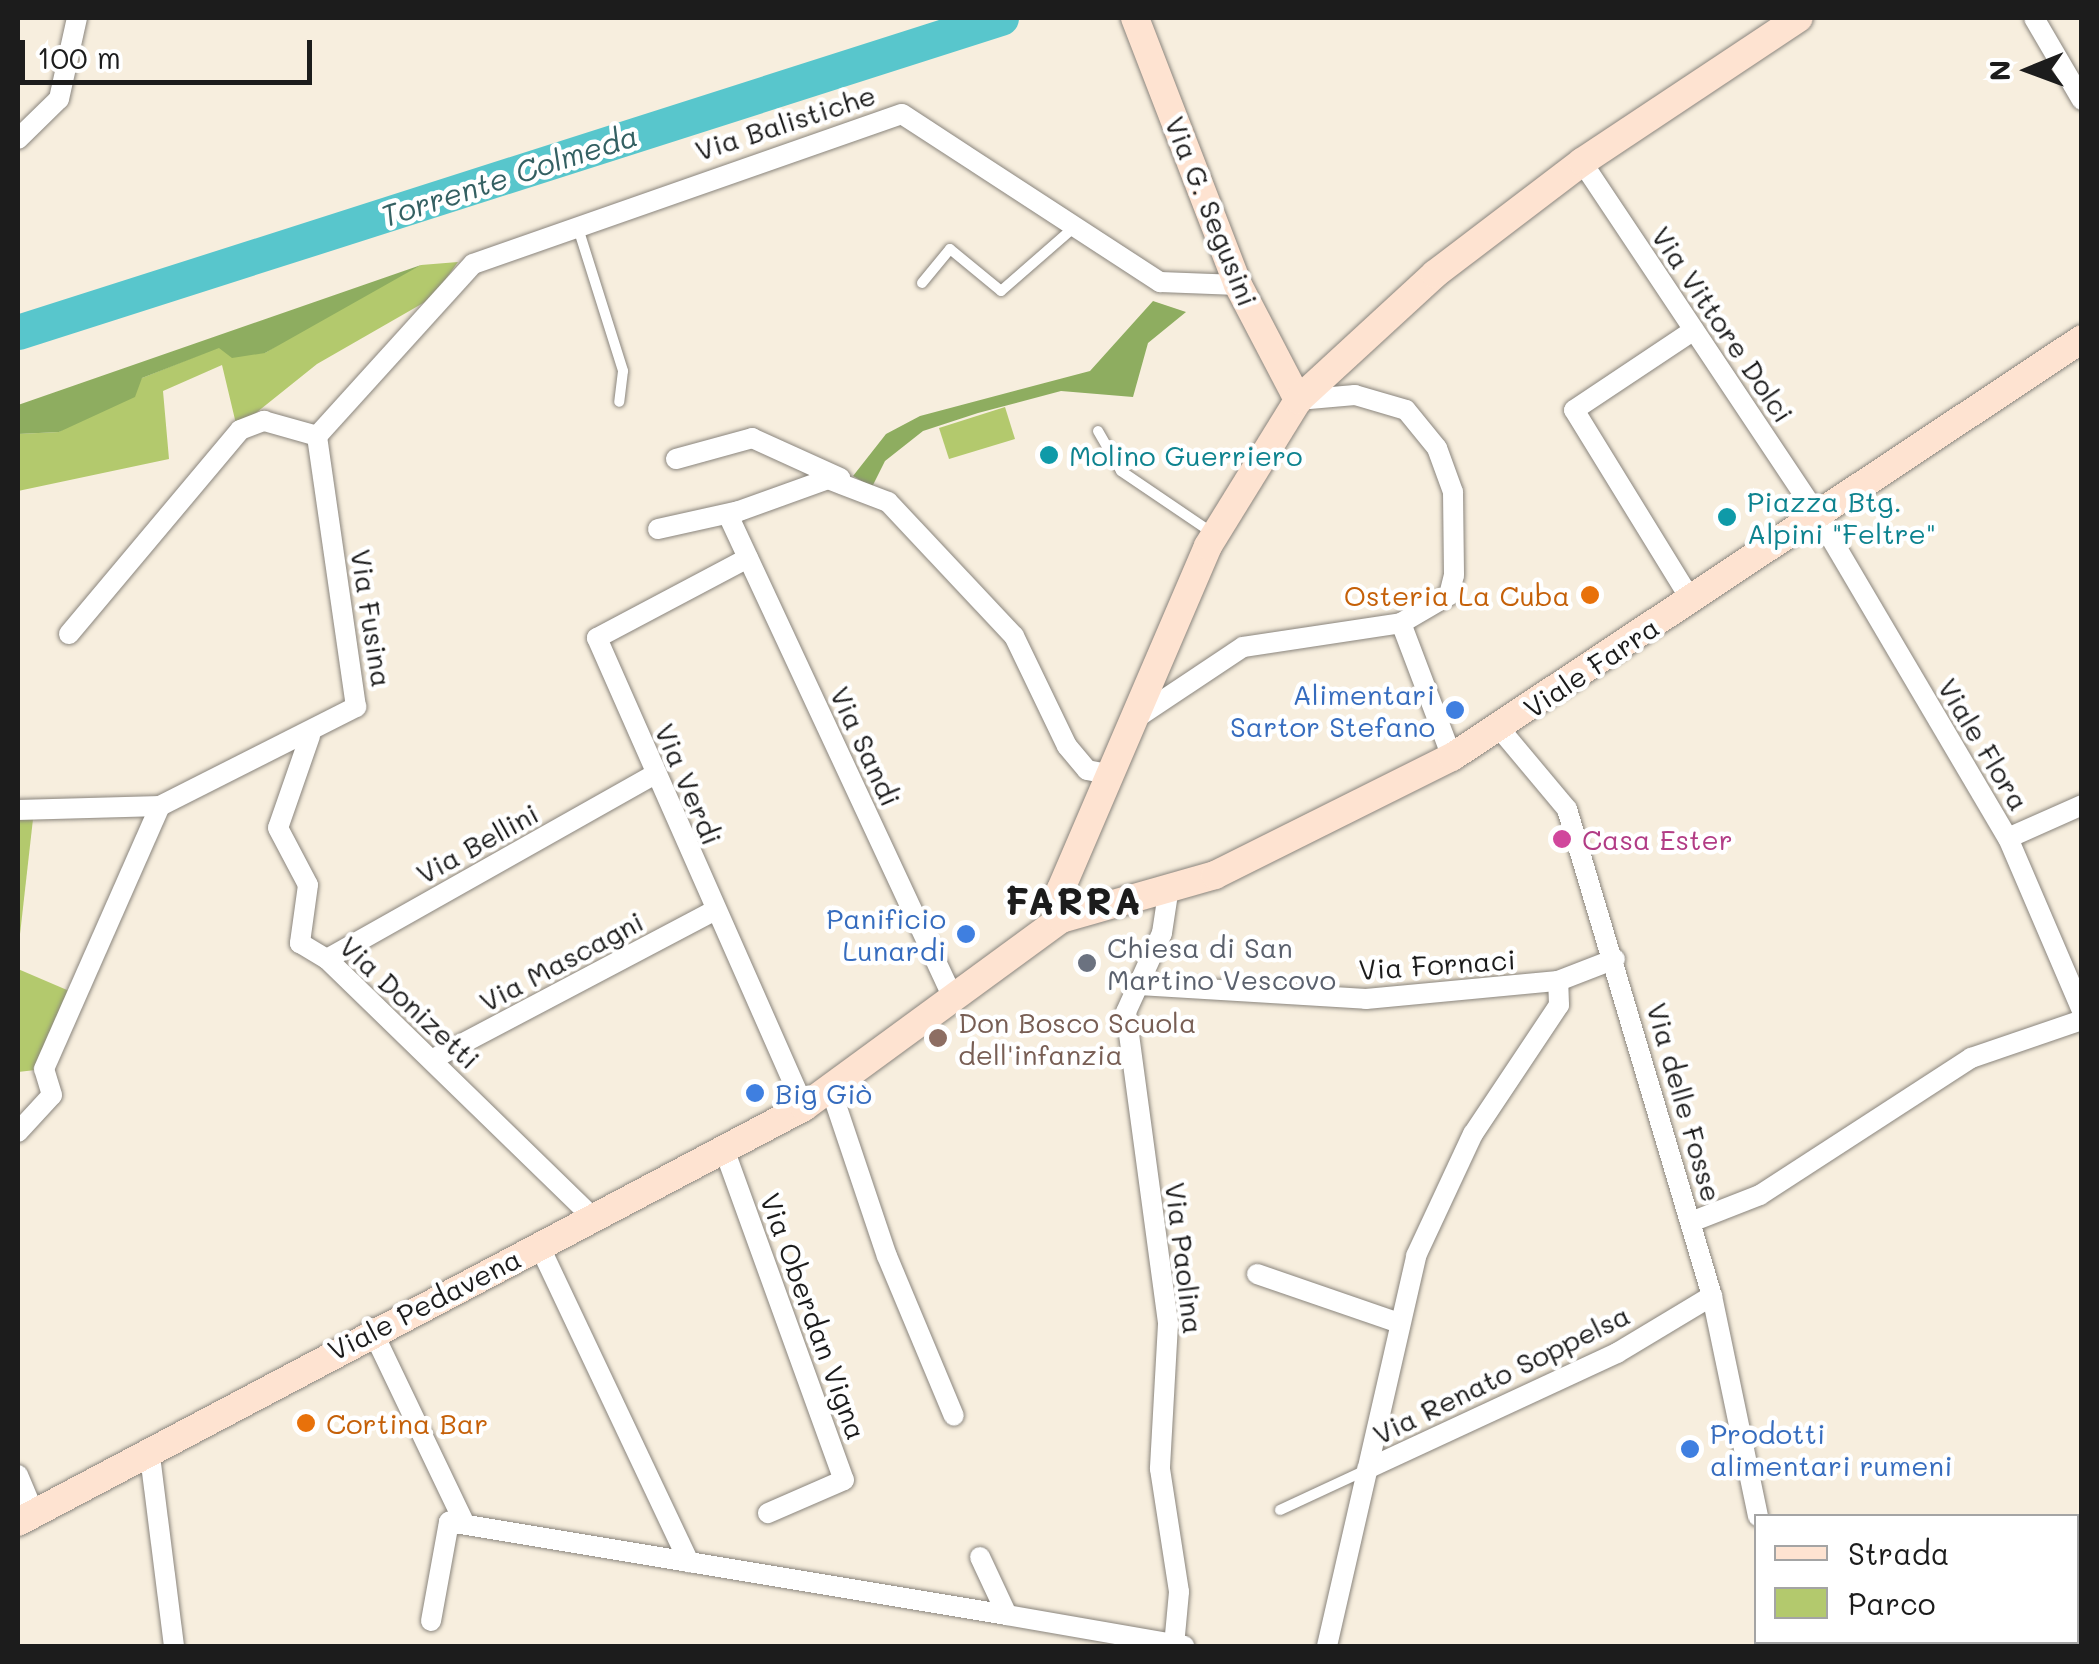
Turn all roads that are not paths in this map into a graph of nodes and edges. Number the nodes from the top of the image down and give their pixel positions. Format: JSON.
{"nodes":[{"id":1,"x":76,"y":18,"type":"edge"},
{"id":2,"x":1134,"y":18,"type":"edge"},
{"id":3,"x":1799,"y":18,"type":"edge"},
{"id":4,"x":2034,"y":18,"type":"edge"},
{"id":5,"x":2082,"y":100,"type":"edge"},
{"id":6,"x":18,"y":139,"type":"edge"},
{"id":7,"x":1582,"y":162,"type":"junction"},
{"id":8,"x":576,"y":222,"type":"junction"},
{"id":9,"x":1071,"y":230,"type":"junction"},
{"id":10,"x":922,"y":284,"type":"dead end"},
{"id":11,"x":1238,"y":285,"type":"junction"},
{"id":12,"x":1694,"y":330,"type":"junction"},
{"id":13,"x":2082,"y":340,"type":"edge"},
{"id":14,"x":1298,"y":400,"type":"junction"},
{"id":15,"x":619,"y":402,"type":"dead end"},
{"id":16,"x":1098,"y":431,"type":"dead end"},
{"id":17,"x":317,"y":436,"type":"junction"},
{"id":18,"x":676,"y":460,"type":"dead end"},
{"id":19,"x":850,"y":484,"type":"junction"},
{"id":20,"x":734,"y":513,"type":"junction"},
{"id":21,"x":1818,"y":516,"type":"junction"},
{"id":22,"x":658,"y":528,"type":"dead end"},
{"id":23,"x":1215,"y":534,"type":"junction"},
{"id":24,"x":748,"y":558,"type":"junction"},
{"id":25,"x":1690,"y":600,"type":"junction"},
{"id":26,"x":1401,"y":624,"type":"junction"},
{"id":27,"x":69,"y":634,"type":"dead end"},
{"id":28,"x":1129,"y":723,"type":"junction"},
{"id":29,"x":1500,"y":729,"type":"junction"},
{"id":30,"x":310,"y":736,"type":"junction"},
{"id":31,"x":1452,"y":757,"type":"junction"},
{"id":32,"x":654,"y":775,"type":"junction"},
{"id":33,"x":1112,"y":775,"type":"junction"},
{"id":34,"x":2082,"y":805,"type":"edge"},
{"id":35,"x":160,"y":806,"type":"junction"},
{"id":36,"x":18,"y":810,"type":"edge"},
{"id":37,"x":2008,"y":838,"type":"junction"},
{"id":38,"x":1169,"y":887,"type":"junction"},
{"id":39,"x":714,"y":911,"type":"junction"},
{"id":40,"x":1062,"y":918,"type":"junction"},
{"id":41,"x":328,"y":959,"type":"junction"},
{"id":42,"x":1616,"y":959,"type":"junction"},
{"id":43,"x":1558,"y":980,"type":"junction"},
{"id":44,"x":1139,"y":985,"type":"junction"},
{"id":45,"x":954,"y":1000,"type":"junction"},
{"id":46,"x":2082,"y":1012,"type":"edge"},
{"id":47,"x":2082,"y":1020,"type":"edge"},
{"id":48,"x":433,"y":1060,"type":"junction"},
{"id":49,"x":832,"y":1090,"type":"junction"},
{"id":50,"x":804,"y":1107,"type":"junction"},
{"id":51,"x":18,"y":1132,"type":"edge"},
{"id":52,"x":724,"y":1149,"type":"junction"},
{"id":53,"x":593,"y":1218,"type":"junction"},
{"id":54,"x":1691,"y":1222,"type":"junction"},
{"id":55,"x":539,"y":1245,"type":"junction"},
{"id":56,"x":1257,"y":1274,"type":"dead end"},
{"id":57,"x":1712,"y":1296,"type":"junction"},
{"id":58,"x":1399,"y":1324,"type":"junction"},
{"id":59,"x":372,"y":1328,"type":"junction"},
{"id":60,"x":954,"y":1416,"type":"dead end"},
{"id":61,"x":150,"y":1456,"type":"junction"},
{"id":62,"x":1367,"y":1469,"type":"junction"},
{"id":63,"x":18,"y":1475,"type":"edge"},
{"id":64,"x":1280,"y":1510,"type":"dead end"},
{"id":65,"x":768,"y":1512,"type":"dead end"},
{"id":66,"x":1758,"y":1514,"type":"edge"},
{"id":67,"x":26,"y":1517,"type":"edge"},
{"id":68,"x":465,"y":1524,"type":"junction"},
{"id":69,"x":980,"y":1557,"type":"dead end"},
{"id":70,"x":688,"y":1562,"type":"junction"},
{"id":71,"x":1007,"y":1615,"type":"junction"},
{"id":72,"x":431,"y":1621,"type":"dead end"},
{"id":73,"x":174,"y":1646,"type":"edge"},
{"id":74,"x":1178,"y":1646,"type":"edge"},
{"id":75,"x":1327,"y":1646,"type":"edge"}],
"edges":[{"from":1,"to":6,"type":"street"},
{"from":2,"to":11,"type":"main road","name":"Via G. Segusini"},
{"from":3,"to":7,"type":"main road"},
{"from":4,"to":5,"type":"street"},
{"from":7,"to":12,"type":"street","name":"Via Vittore Dolci"},
{"from":7,"to":14,"type":"main road"},
{"from":8,"to":9,"type":"street","name":"Via Balistiche"},
{"from":8,"to":15,"type":"lane"},
{"from":8,"to":17,"type":"street","name":"Via Balistiche"},
{"from":9,"to":10,"type":"lane"},
{"from":9,"to":11,"type":"street","name":"Via Balistiche"},
{"from":11,"to":14,"type":"main road","name":"Via G. Segusini"},
{"from":12,"to":21,"type":"street","name":"Via Vittore Dolci"},
{"from":12,"to":25,"type":"street"},
{"from":13,"to":21,"type":"main road","name":"Viale Farra"},
{"from":14,"to":23,"type":"main road"},
{"from":14,"to":26,"type":"street"},
{"from":16,"to":23,"type":"lane"},
{"from":17,"to":27,"type":"street"},
{"from":17,"to":30,"type":"street","name":"Via Fusina"},
{"from":18,"to":19,"type":"street"},
{"from":19,"to":20,"type":"street"},
{"from":19,"to":33,"type":"street"},
{"from":20,"to":22,"type":"street"},
{"from":20,"to":24,"type":"street","name":"Via Sandi"},
{"from":21,"to":25,"type":"main road","name":"Viale Farra"},
{"from":21,"to":37,"type":"street","name":"Viale Flora"},
{"from":23,"to":28,"type":"main road"},
{"from":24,"to":32,"type":"street","name":"Via Verdi"},
{"from":24,"to":45,"type":"street","name":"Via Sandi"},
{"from":25,"to":29,"type":"main road","name":"Viale Farra"},
{"from":26,"to":28,"type":"street"},
{"from":26,"to":31,"type":"street"},
{"from":28,"to":33,"type":"main road"},
{"from":29,"to":31,"type":"main road","name":"Viale Farra"},
{"from":29,"to":42,"type":"street","name":"Via delle Fosse"},
{"from":30,"to":35,"type":"street","name":"Via Fusina"},
{"from":30,"to":41,"type":"street","name":"Via Donizetti"},
{"from":31,"to":38,"type":"main road","name":"Viale Farra"},
{"from":32,"to":39,"type":"street","name":"Via Verdi"},
{"from":32,"to":41,"type":"street","name":"Via Bellini"},
{"from":33,"to":40,"type":"main road"},
{"from":34,"to":37,"type":"street"},
{"from":35,"to":36,"type":"street","name":"Via Fusina"},
{"from":35,"to":51,"type":"street"},
{"from":37,"to":46,"type":"street","name":"Viale Flora"},
{"from":38,"to":40,"type":"main road","name":"Viale Farra"},
{"from":38,"to":44,"type":"street","name":"Via Paolina"},
{"from":39,"to":48,"type":"street","name":"Via Mascagni"},
{"from":39,"to":50,"type":"street","name":"Via Verdi"},
{"from":40,"to":45,"type":"main road","name":"Viale Pedavena"},
{"from":41,"to":48,"type":"street","name":"Via Donizetti"},
{"from":42,"to":43,"type":"street","name":"Via Fornaci"},
{"from":42,"to":54,"type":"street","name":"Via delle Fosse"},
{"from":43,"to":44,"type":"street","name":"Via Fornaci"},
{"from":43,"to":58,"type":"street"},
{"from":44,"to":74,"type":"street","name":"Via Paolina"},
{"from":45,"to":49,"type":"main road","name":"Viale Pedavena"},
{"from":47,"to":54,"type":"street"},
{"from":48,"to":53,"type":"street","name":"Via Donizetti"},
{"from":49,"to":50,"type":"main road","name":"Viale Pedavena"},
{"from":49,"to":60,"type":"street"},
{"from":50,"to":52,"type":"main road","name":"Viale Pedavena"},
{"from":52,"to":53,"type":"main road","name":"Viale Pedavena"},
{"from":52,"to":65,"type":"street","name":"Via Oberdan Vigna"},
{"from":53,"to":55,"type":"main road","name":"Viale Pedavena"},
{"from":54,"to":57,"type":"street","name":"Via delle Fosse"},
{"from":55,"to":59,"type":"main road","name":"Viale Pedavena"},
{"from":55,"to":70,"type":"street"},
{"from":56,"to":58,"type":"street"},
{"from":57,"to":62,"type":"street","name":"Via Renato Soppelsa"},
{"from":57,"to":66,"type":"street","name":"Via delle Fosse"},
{"from":58,"to":62,"type":"street"},
{"from":59,"to":61,"type":"main road","name":"Viale Pedavena"},
{"from":59,"to":68,"type":"street"},
{"from":61,"to":67,"type":"main road","name":"Viale Pedavena"},
{"from":61,"to":73,"type":"street"},
{"from":62,"to":64,"type":"lane"},
{"from":62,"to":75,"type":"street","name":"Via Renato Soppelsa"},
{"from":63,"to":67,"type":"street"},
{"from":68,"to":70,"type":"street","name":"Via Paolina"},
{"from":68,"to":72,"type":"street"},
{"from":69,"to":71,"type":"street"},
{"from":70,"to":71,"type":"street","name":"Via Paolina"},
{"from":71,"to":74,"type":"street","name":"Via Paolina"}]}
